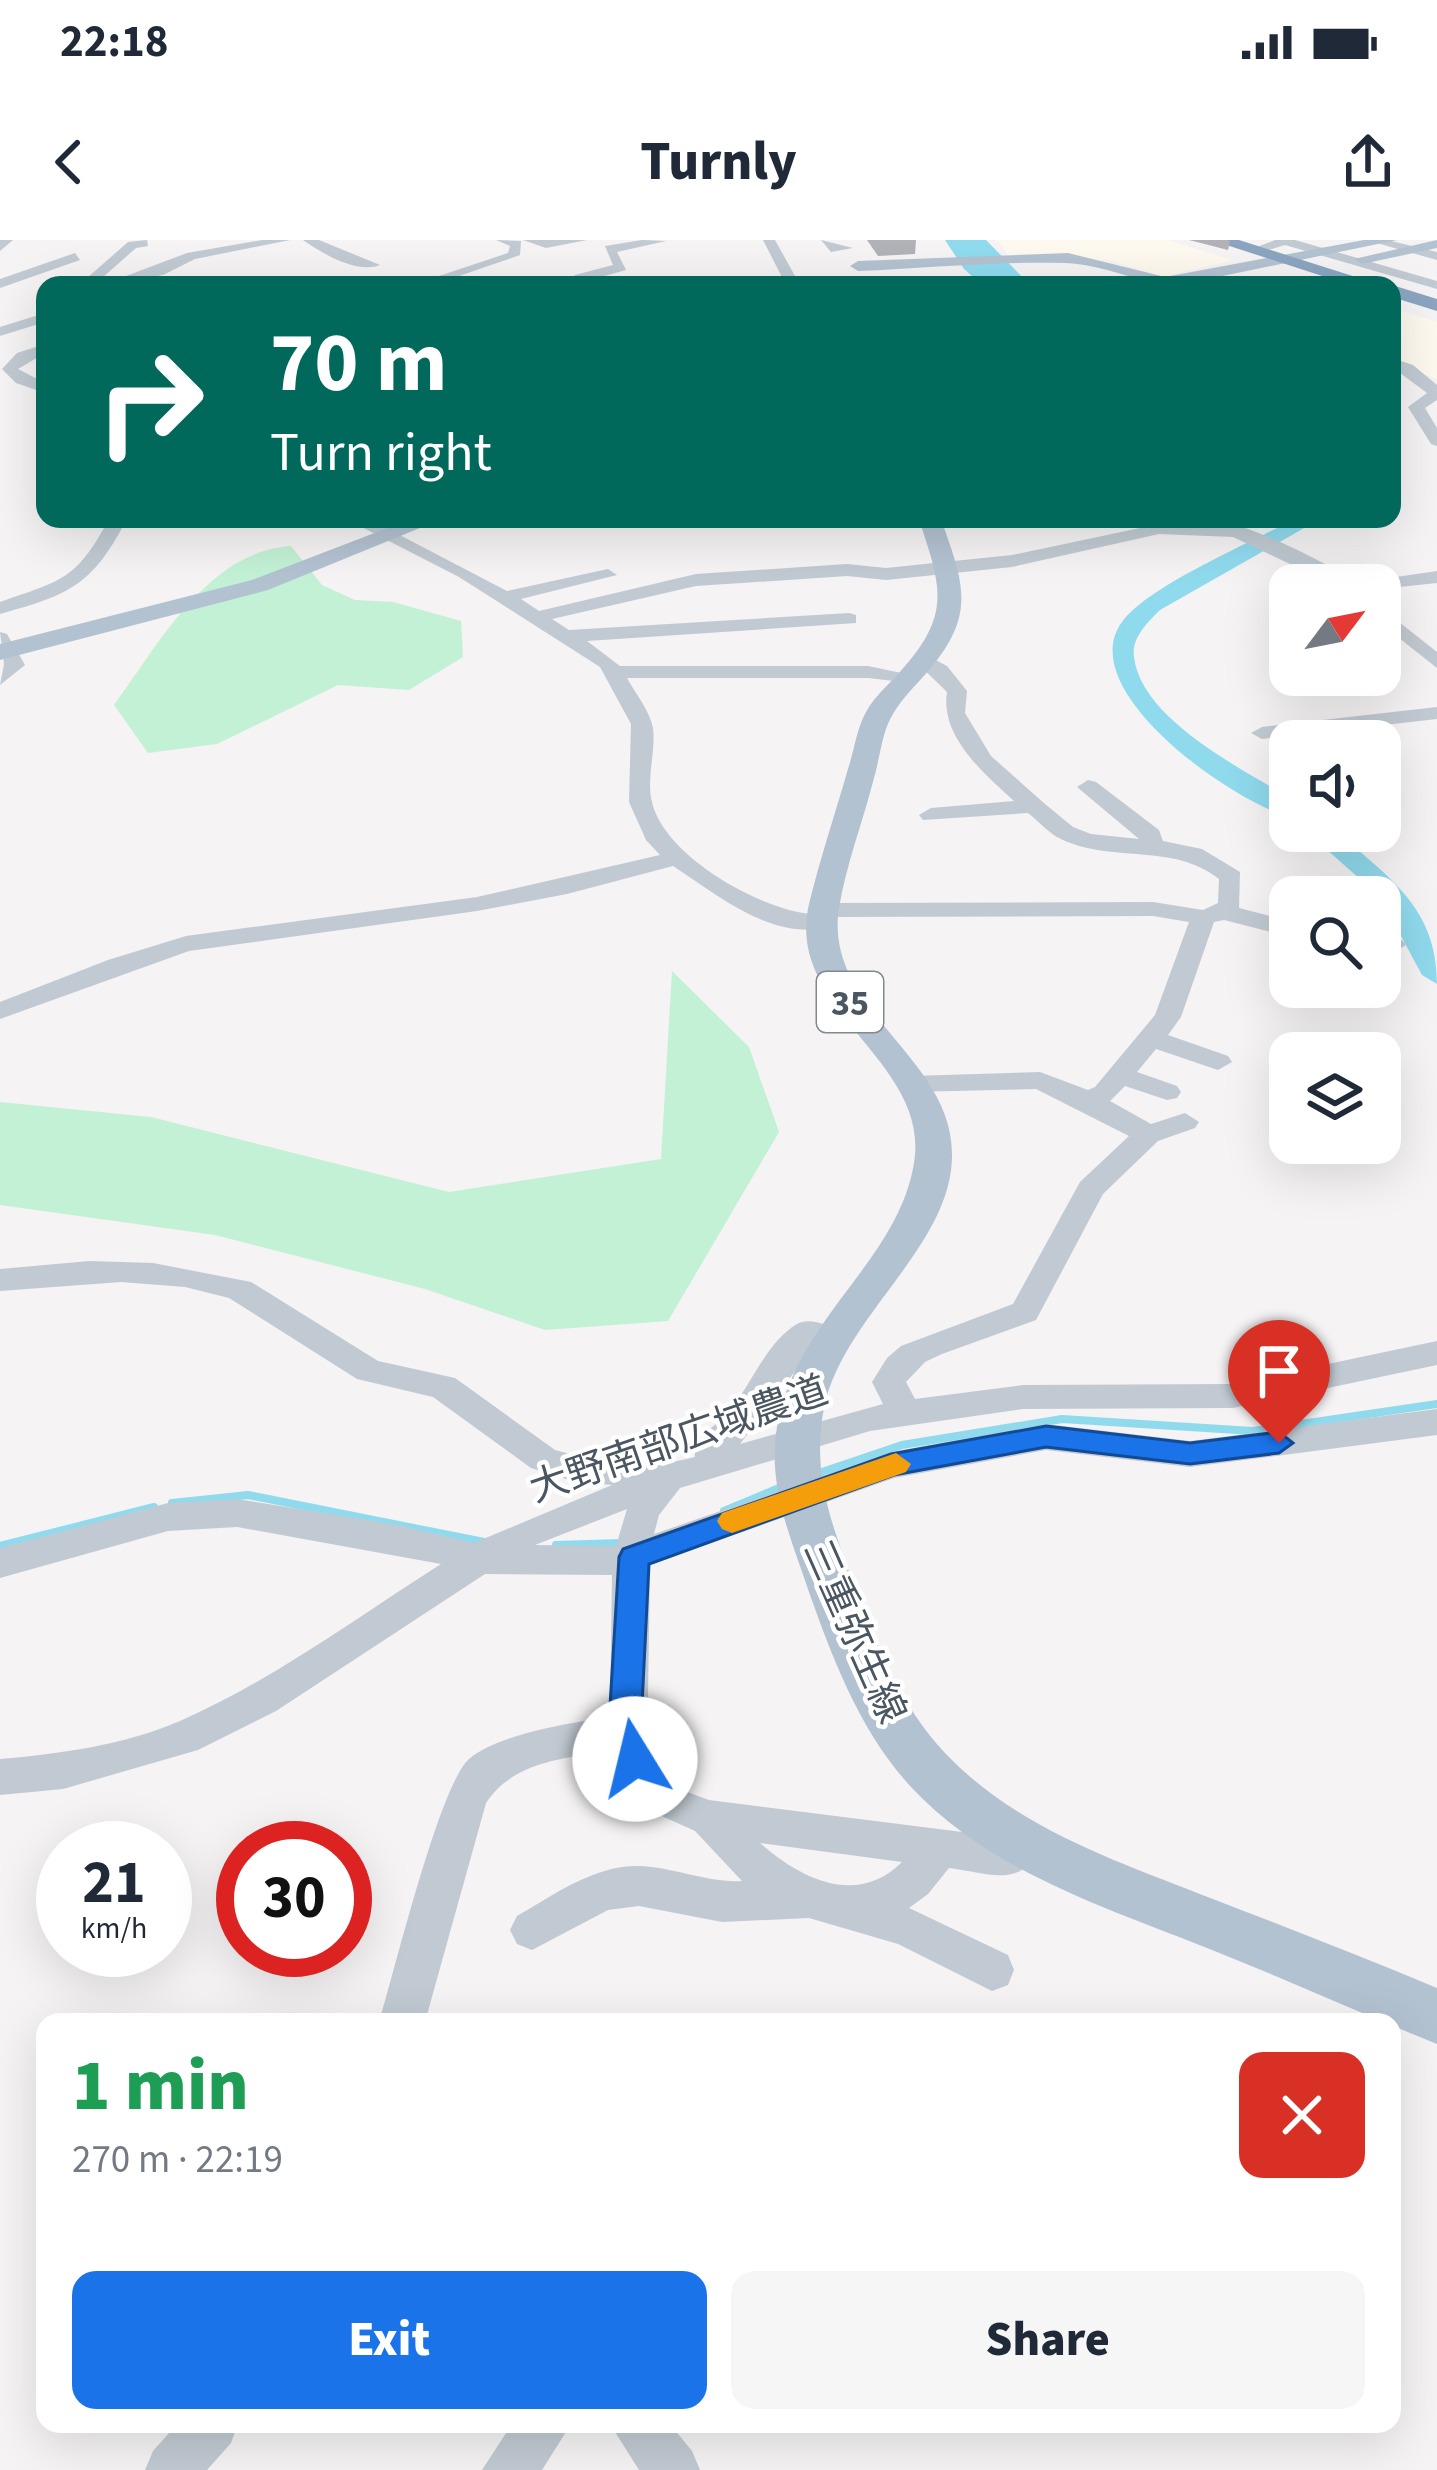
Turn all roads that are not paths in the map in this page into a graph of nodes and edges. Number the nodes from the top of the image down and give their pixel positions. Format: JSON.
{"nodes":[{"id":1,"x":7,"y":240,"type":"edge"},
{"id":2,"x":282,"y":240,"type":"edge"},
{"id":3,"x":309,"y":240,"type":"edge"},
{"id":4,"x":581,"y":240,"type":"edge"},
{"id":5,"x":658,"y":240,"type":"edge"},
{"id":6,"x":670,"y":240,"type":"edge"},
{"id":7,"x":769,"y":240,"type":"edge"},
{"id":8,"x":827,"y":240,"type":"edge"},
{"id":9,"x":1220,"y":240,"type":"edge"},
{"id":10,"x":1372,"y":240,"type":"edge"},
{"id":11,"x":1389,"y":240,"type":"edge"},
{"id":12,"x":145,"y":241,"type":"edge"},
{"id":13,"x":515,"y":241,"type":"edge"},
{"id":14,"x":848,"y":244,"type":"edge"},
{"id":15,"x":0,"y":247,"type":"edge"},
{"id":16,"x":1431,"y":247,"type":"edge"},
{"id":17,"x":46,"y":254,"type":"dead end"},
{"id":18,"x":1437,"y":256,"type":"edge"},
{"id":19,"x":75,"y":257,"type":"junction"},
{"id":20,"x":1253,"y":258,"type":"junction"},
{"id":21,"x":115,"y":262,"type":"junction"},
{"id":22,"x":374,"y":265,"type":"dead end"},
{"id":23,"x":1387,"y":270,"type":"junction"},
{"id":24,"x":97,"y":276,"type":"edge"},
{"id":25,"x":133,"y":276,"type":"edge"},
{"id":26,"x":146,"y":276,"type":"edge"},
{"id":27,"x":442,"y":276,"type":"edge"},
{"id":28,"x":587,"y":276,"type":"edge"},
{"id":29,"x":788,"y":276,"type":"edge"},
{"id":30,"x":863,"y":276,"type":"edge"},
{"id":31,"x":884,"y":276,"type":"edge"},
{"id":32,"x":1138,"y":276,"type":"edge"},
{"id":33,"x":1190,"y":276,"type":"edge"},
{"id":34,"x":1280,"y":276,"type":"edge"},
{"id":35,"x":1331,"y":276,"type":"edge"},
{"id":36,"x":4,"y":285,"type":"edge"},
{"id":37,"x":1437,"y":285,"type":"edge"},
{"id":38,"x":1401,"y":293,"type":"edge"},
{"id":39,"x":1401,"y":296,"type":"edge"},
{"id":40,"x":1437,"y":305,"type":"edge"},
{"id":41,"x":36,"y":320,"type":"edge"},
{"id":42,"x":0,"y":332,"type":"edge"},
{"id":43,"x":36,"y":351,"type":"edge"},
{"id":44,"x":1401,"y":365,"type":"edge"},
{"id":45,"x":36,"y":385,"type":"edge"},
{"id":46,"x":36,"y":391,"type":"edge"},
{"id":47,"x":22,"y":396,"type":"dead end"},
{"id":48,"x":1430,"y":418,"type":"edge"},
{"id":49,"x":1437,"y":441,"type":"edge"},
{"id":50,"x":113,"y":528,"type":"edge"},
{"id":51,"x":374,"y":528,"type":"edge"},
{"id":52,"x":411,"y":528,"type":"edge"},
{"id":53,"x":933,"y":528,"type":"edge"},
{"id":54,"x":1230,"y":528,"type":"edge"},
{"id":55,"x":1238,"y":534,"type":"junction"},
{"id":56,"x":392,"y":537,"type":"junction"},
{"id":57,"x":670,"y":563,"type":"dead end"},
{"id":58,"x":1316,"y":564,"type":"edge"},
{"id":59,"x":948,"y":567,"type":"junction"},
{"id":60,"x":628,"y":571,"type":"dead end"},
{"id":61,"x":1437,"y":577,"type":"edge"},
{"id":62,"x":1401,"y":581,"type":"edge"},
{"id":63,"x":642,"y":589,"type":"junction"},
{"id":64,"x":504,"y":597,"type":"junction"},
{"id":65,"x":706,"y":598,"type":"junction"},
{"id":66,"x":0,"y":608,"type":"edge"},
{"id":67,"x":537,"y":616,"type":"junction"},
{"id":68,"x":852,"y":620,"type":"junction"},
{"id":69,"x":782,"y":623,"type":"junction"},
{"id":70,"x":650,"y":629,"type":"junction"},
{"id":71,"x":1401,"y":631,"type":"edge"},
{"id":72,"x":568,"y":636,"type":"junction"},
{"id":73,"x":4,"y":648,"type":"edge"},
{"id":74,"x":1437,"y":662,"type":"edge"},
{"id":75,"x":914,"y":670,"type":"junction"},
{"id":76,"x":658,"y":671,"type":"junction"},
{"id":77,"x":726,"y":671,"type":"junction"},
{"id":78,"x":616,"y":672,"type":"junction"},
{"id":79,"x":0,"y":679,"type":"edge"},
{"id":80,"x":1437,"y":713,"type":"edge"},
{"id":81,"x":1262,"y":733,"type":"dead end"},
{"id":82,"x":1016,"y":785,"type":"junction"},
{"id":83,"x":1088,"y":787,"type":"dead end"},
{"id":84,"x":1033,"y":806,"type":"junction"},
{"id":85,"x":1054,"y":826,"type":"junction"},
{"id":86,"x":996,"y":831,"type":"dead end"},
{"id":87,"x":1151,"y":844,"type":"junction"},
{"id":88,"x":676,"y":858,"type":"junction"},
{"id":89,"x":1214,"y":914,"type":"junction"},
{"id":90,"x":821,"y":916,"type":"junction"},
{"id":91,"x":1269,"y":925,"type":"edge"},
{"id":92,"x":2,"y":1011,"type":"edge"},
{"id":93,"x":1151,"y":1038,"type":"junction"},
{"id":94,"x":1218,"y":1062,"type":"dead end"},
{"id":95,"x":1120,"y":1075,"type":"junction"},
{"id":96,"x":910,"y":1084,"type":"junction"},
{"id":97,"x":1167,"y":1092,"type":"dead end"},
{"id":98,"x":1088,"y":1100,"type":"junction"},
{"id":99,"x":1185,"y":1122,"type":"dead end"},
{"id":100,"x":1148,"y":1136,"type":"junction"},
{"id":101,"x":0,"y":1280,"type":"edge"},
{"id":102,"x":831,"y":1339,"type":"junction"},
{"id":103,"x":1437,"y":1353,"type":"edge"},
{"id":104,"x":904,"y":1412,"type":"junction"},
{"id":105,"x":1437,"y":1422,"type":"edge"},
{"id":106,"x":714,"y":1465,"type":"junction"},
{"id":107,"x":798,"y":1474,"type":"junction"},
{"id":108,"x":668,"y":1478,"type":"junction"},
{"id":109,"x":636,"y":1546,"type":"junction"},
{"id":110,"x":478,"y":1559,"type":"junction"},
{"id":111,"x":0,"y":1563,"type":"edge"},
{"id":112,"x":628,"y":1733,"type":"junction"},
{"id":113,"x":0,"y":1777,"type":"edge"},
{"id":114,"x":710,"y":1818,"type":"junction"},
{"id":115,"x":1021,"y":1845,"type":"junction"},
{"id":116,"x":940,"y":1847,"type":"junction"},
{"id":117,"x":812,"y":1898,"type":"junction"},
{"id":118,"x":855,"y":1910,"type":"junction"},
{"id":119,"x":532,"y":1930,"type":"dead end"},
{"id":120,"x":992,"y":1970,"type":"dead end"},
{"id":121,"x":405,"y":2013,"type":"edge"},
{"id":122,"x":1437,"y":2016,"type":"edge"},
{"id":123,"x":204,"y":2433,"type":"edge"},
{"id":124,"x":538,"y":2433,"type":"edge"},
{"id":125,"x":643,"y":2433,"type":"edge"},
{"id":126,"x":172,"y":2470,"type":"edge"},
{"id":127,"x":509,"y":2470,"type":"edge"},
{"id":128,"x":673,"y":2470,"type":"edge"}],
"edges":[{"from":1,"to":15,"type":"street"},
{"from":2,"to":26,"type":"street"},
{"from":3,"to":22,"type":"street"},
{"from":4,"to":13,"type":"street"},
{"from":5,"to":6,"type":"street"},
{"from":5,"to":28,"type":"street"},
{"from":7,"to":29,"type":"street"},
{"from":8,"to":14,"type":"street"},
{"from":9,"to":20,"type":"highway"},
{"from":10,"to":16,"type":"street"},
{"from":11,"to":20,"type":"main road"},
{"from":12,"to":21,"type":"street"},
{"from":12,"to":25,"type":"street"},
{"from":13,"to":27,"type":"street"},
{"from":14,"to":30,"type":"main road"},
{"from":16,"to":18,"type":"street"},
{"from":16,"to":23,"type":"street"},
{"from":16,"to":34,"type":"main road"},
{"from":17,"to":19,"type":"street"},
{"from":19,"to":21,"type":"street"},
{"from":19,"to":36,"type":"street"},
{"from":20,"to":23,"type":"street"},
{"from":20,"to":33,"type":"main road"},
{"from":20,"to":35,"type":"highway"},
{"from":21,"to":24,"type":"street"},
{"from":23,"to":37,"type":"street"},
{"from":31,"to":32,"type":"main road"},
{"from":37,"to":38,"type":"street"},
{"from":39,"to":40,"type":"highway"},
{"from":41,"to":42,"type":"street"},
{"from":43,"to":45,"type":"street"},
{"from":44,"to":48,"type":"street"},
{"from":46,"to":47,"type":"street"},
{"from":48,"to":49,"type":"street"},
{"from":50,"to":66,"type":"street"},
{"from":51,"to":56,"type":"street"},
{"from":52,"to":56,"type":"main road"},
{"from":53,"to":59,"type":"main road","number":"35"},
{"from":54,"to":55,"type":"street"},
{"from":55,"to":58,"type":"street"},
{"from":55,"to":59,"type":"street"},
{"from":56,"to":64,"type":"street"},
{"from":56,"to":73,"type":"main road"},
{"from":57,"to":65,"type":"street"},
{"from":59,"to":68,"type":"street"},
{"from":59,"to":75,"type":"main road","number":"35"},
{"from":60,"to":64,"type":"street"},
{"from":61,"to":62,"type":"street"},
{"from":63,"to":65,"type":"street"},
{"from":63,"to":67,"type":"street"},
{"from":63,"to":70,"type":"street"},
{"from":64,"to":67,"type":"street"},
{"from":65,"to":69,"type":"street"},
{"from":65,"to":69,"type":"street"},
{"from":65,"to":70,"type":"street"},
{"from":65,"to":77,"type":"street"},
{"from":67,"to":72,"type":"street"},
{"from":68,"to":69,"type":"street"},
{"from":68,"to":69,"type":"street"},
{"from":68,"to":69,"type":"street"},
{"from":68,"to":75,"type":"street"},
{"from":69,"to":77,"type":"street"},
{"from":70,"to":72,"type":"street"},
{"from":70,"to":76,"type":"street"},
{"from":71,"to":74,"type":"street"},
{"from":72,"to":78,"type":"street"},
{"from":73,"to":79,"type":"street"},
{"from":75,"to":82,"type":"street"},
{"from":75,"to":90,"type":"main road","number":"35"},
{"from":76,"to":77,"type":"street"},
{"from":76,"to":78,"type":"street"},
{"from":78,"to":88,"type":"street"},
{"from":80,"to":81,"type":"street"},
{"from":82,"to":84,"type":"street"},
{"from":82,"to":84,"type":"street"},
{"from":83,"to":87,"type":"street"},
{"from":84,"to":85,"type":"street"},
{"from":85,"to":86,"type":"street"},
{"from":85,"to":87,"type":"street"},
{"from":87,"to":89,"type":"street"},
{"from":88,"to":90,"type":"street"},
{"from":88,"to":92,"type":"street"},
{"from":89,"to":90,"type":"street"},
{"from":89,"to":91,"type":"street"},
{"from":89,"to":93,"type":"street"},
{"from":90,"to":96,"type":"main road","number":"35"},
{"from":93,"to":94,"type":"street"},
{"from":93,"to":95,"type":"street"},
{"from":95,"to":97,"type":"street"},
{"from":95,"to":98,"type":"street"},
{"from":96,"to":98,"type":"street"},
{"from":96,"to":102,"type":"main road","number":"35"},
{"from":98,"to":100,"type":"street"},
{"from":99,"to":100,"type":"street"},
{"from":100,"to":104,"type":"street"},
{"from":101,"to":108,"type":"street"},
{"from":102,"to":106,"type":"street"},
{"from":102,"to":107,"type":"main road","number":"35"},
{"from":103,"to":104,"type":"street","name":"大野南部広域農道"},
{"from":104,"to":107,"type":"street","name":"大野南部広域農道"},
{"from":105,"to":107,"type":"street"},
{"from":106,"to":107,"type":"street","name":"大野南部広域農道"},
{"from":106,"to":108,"type":"street","name":"大野南部広域農道"},
{"from":107,"to":109,"type":"street"},
{"from":107,"to":115,"type":"main road","name":"三重弥生線"},
{"from":108,"to":109,"type":"street"},
{"from":108,"to":110,"type":"street","name":"大野南部広域農道"},
{"from":109,"to":110,"type":"street"},
{"from":109,"to":112,"type":"street"},
{"from":110,"to":111,"type":"street"},
{"from":110,"to":113,"type":"street","name":"大野南部広域農道"},
{"from":112,"to":114,"type":"street"},
{"from":112,"to":121,"type":"street"},
{"from":114,"to":116,"type":"street"},
{"from":114,"to":117,"type":"street"},
{"from":115,"to":116,"type":"street"},
{"from":115,"to":122,"type":"main road","name":"三重弥生線"},
{"from":116,"to":118,"type":"street"},
{"from":117,"to":118,"type":"street"},
{"from":117,"to":119,"type":"street"},
{"from":118,"to":120,"type":"street"},
{"from":123,"to":126,"type":"street"},
{"from":124,"to":127,"type":"street"},
{"from":125,"to":128,"type":"street"}]}
